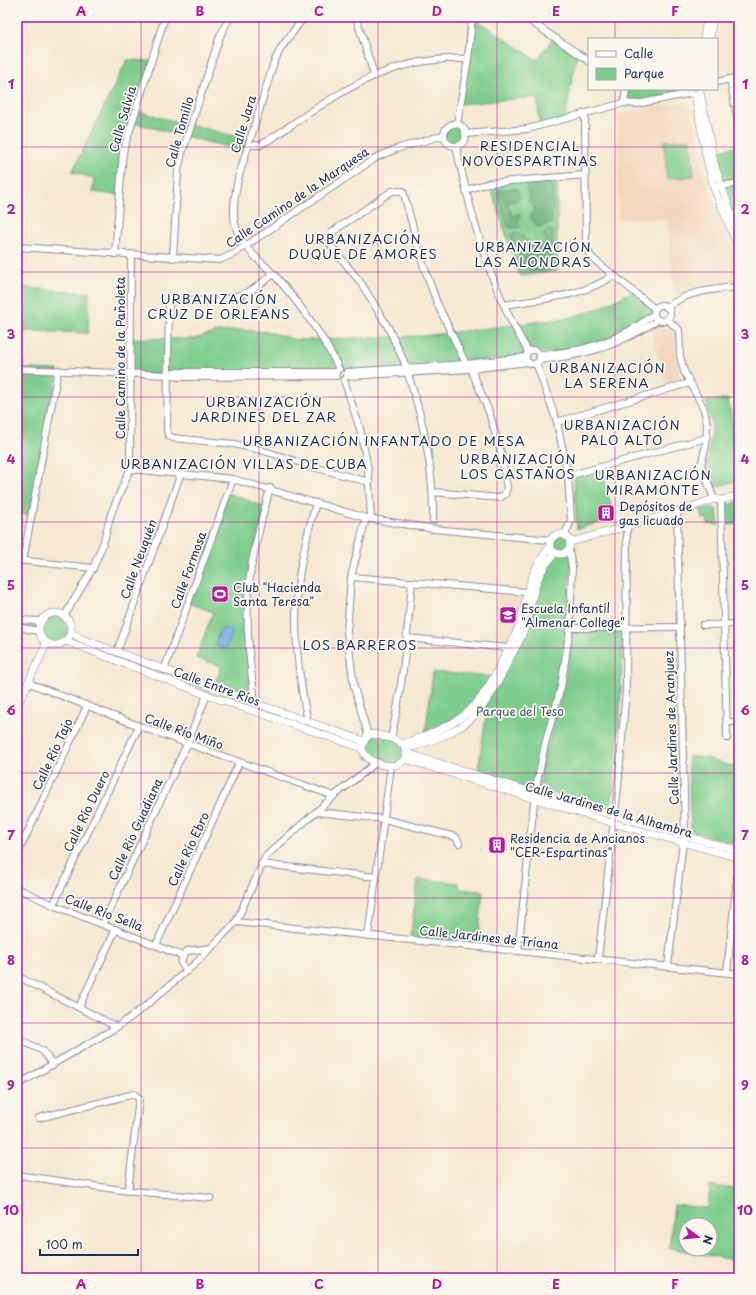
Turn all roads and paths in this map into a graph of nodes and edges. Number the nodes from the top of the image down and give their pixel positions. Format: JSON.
{"nodes":[{"id":1,"x":166,"y":17,"type":"edge"},
{"id":2,"x":230,"y":17,"type":"edge"},
{"id":3,"x":304,"y":17,"type":"edge"},
{"id":4,"x":356,"y":17,"type":"edge"},
{"id":5,"x":472,"y":17,"type":"edge"},
{"id":6,"x":524,"y":17,"type":"edge"},
{"id":7,"x":707,"y":17,"type":"edge"},
{"id":8,"x":713,"y":17,"type":"edge"},
{"id":9,"x":704,"y":38,"type":"edge"},
{"id":10,"x":710,"y":38,"type":"edge"},
{"id":11,"x":468,"y":58,"type":"junction"},
{"id":12,"x":588,"y":60,"type":"edge"},
{"id":13,"x":374,"y":75,"type":"junction"},
{"id":14,"x":739,"y":77,"type":"edge"},
{"id":15,"x":730,"y":79,"type":"junction"},
{"id":16,"x":718,"y":82,"type":"edge"},
{"id":17,"x":626,"y":90,"type":"edge"},
{"id":18,"x":696,"y":91,"type":"edge"},
{"id":19,"x":624,"y":103,"type":"junction"},
{"id":20,"x":585,"y":113,"type":"junction"},
{"id":21,"x":457,"y":124,"type":"junction"},
{"id":22,"x":739,"y":127,"type":"edge"},
{"id":23,"x":465,"y":134,"type":"junction"},
{"id":24,"x":444,"y":135,"type":"junction"},
{"id":25,"x":248,"y":145,"type":"junction"},
{"id":26,"x":456,"y":146,"type":"junction"},
{"id":27,"x":585,"y":174,"type":"junction"},
{"id":28,"x":739,"y":183,"type":"edge"},
{"id":29,"x":717,"y":187,"type":"junction"},
{"id":30,"x":466,"y":190,"type":"junction"},
{"id":31,"x":739,"y":236,"type":"edge"},
{"id":32,"x":245,"y":245,"type":"junction"},
{"id":33,"x":17,"y":247,"type":"edge"},
{"id":34,"x":739,"y":249,"type":"edge"},
{"id":35,"x":115,"y":254,"type":"junction"},
{"id":36,"x":131,"y":255,"type":"junction"},
{"id":37,"x":173,"y":258,"type":"junction"},
{"id":38,"x":274,"y":274,"type":"junction"},
{"id":39,"x":614,"y":275,"type":"junction"},
{"id":40,"x":739,"y":287,"type":"edge"},
{"id":41,"x":504,"y":305,"type":"junction"},
{"id":42,"x":667,"y":308,"type":"junction"},
{"id":43,"x":654,"y":311,"type":"junction"},
{"id":44,"x":667,"y":319,"type":"junction"},
{"id":45,"x":658,"y":320,"type":"junction"},
{"id":46,"x":527,"y":357,"type":"junction"},
{"id":47,"x":538,"y":359,"type":"junction"},
{"id":48,"x":466,"y":364,"type":"junction"},
{"id":49,"x":17,"y":369,"type":"edge"},
{"id":50,"x":471,"y":369,"type":"junction"},
{"id":51,"x":58,"y":370,"type":"junction"},
{"id":52,"x":407,"y":371,"type":"junction"},
{"id":53,"x":337,"y":372,"type":"junction"},
{"id":54,"x":131,"y":374,"type":"junction"},
{"id":55,"x":168,"y":375,"type":"junction"},
{"id":56,"x":346,"y":376,"type":"junction"},
{"id":57,"x":689,"y":383,"type":"junction"},
{"id":58,"x":557,"y":422,"type":"junction"},
{"id":59,"x":706,"y":438,"type":"junction"},
{"id":60,"x":130,"y":469,"type":"junction"},
{"id":61,"x":181,"y":473,"type":"junction"},
{"id":62,"x":568,"y":476,"type":"junction"},
{"id":63,"x":233,"y":479,"type":"junction"},
{"id":64,"x":369,"y":482,"type":"junction"},
{"id":65,"x":270,"y":488,"type":"junction"},
{"id":66,"x":433,"y":492,"type":"junction"},
{"id":67,"x":739,"y":495,"type":"edge"},
{"id":68,"x":717,"y":500,"type":"junction"},
{"id":69,"x":316,"y":503,"type":"junction"},
{"id":70,"x":677,"y":512,"type":"junction"},
{"id":71,"x":369,"y":519,"type":"junction"},
{"id":72,"x":433,"y":520,"type":"dead end"},
{"id":73,"x":627,"y":525,"type":"junction"},
{"id":74,"x":565,"y":534,"type":"junction"},
{"id":75,"x":571,"y":542,"type":"junction"},
{"id":76,"x":552,"y":547,"type":"junction"},
{"id":77,"x":569,"y":550,"type":"junction"},
{"id":78,"x":20,"y":560,"type":"edge"},
{"id":79,"x":93,"y":568,"type":"junction"},
{"id":80,"x":352,"y":577,"type":"junction"},
{"id":81,"x":412,"y":582,"type":"junction"},
{"id":82,"x":527,"y":592,"type":"junction"},
{"id":83,"x":65,"y":615,"type":"junction"},
{"id":84,"x":17,"y":620,"type":"edge"},
{"id":85,"x":40,"y":621,"type":"junction"},
{"id":86,"x":725,"y":624,"type":"junction"},
{"id":87,"x":739,"y":624,"type":"edge"},
{"id":88,"x":703,"y":625,"type":"dead end"},
{"id":89,"x":17,"y":627,"type":"edge"},
{"id":90,"x":628,"y":627,"type":"junction"},
{"id":91,"x":680,"y":627,"type":"junction"},
{"id":92,"x":570,"y":628,"type":"junction"},
{"id":93,"x":39,"y":631,"type":"junction"},
{"id":94,"x":71,"y":632,"type":"junction"},
{"id":95,"x":407,"y":638,"type":"junction"},
{"id":96,"x":66,"y":642,"type":"junction"},
{"id":97,"x":47,"y":643,"type":"junction"},
{"id":98,"x":508,"y":648,"type":"junction"},
{"id":99,"x":116,"y":652,"type":"junction"},
{"id":100,"x":164,"y":670,"type":"junction"},
{"id":101,"x":29,"y":683,"type":"junction"},
{"id":102,"x":207,"y":695,"type":"junction"},
{"id":103,"x":19,"y":696,"type":"edge"},
{"id":104,"x":254,"y":703,"type":"junction"},
{"id":105,"x":17,"y":706,"type":"edge"},
{"id":106,"x":87,"y":706,"type":"junction"},
{"id":107,"x":308,"y":722,"type":"junction"},
{"id":108,"x":727,"y":722,"type":"junction"},
{"id":109,"x":739,"y":722,"type":"edge"},
{"id":110,"x":139,"y":726,"type":"junction"},
{"id":111,"x":392,"y":738,"type":"junction"},
{"id":112,"x":727,"y":738,"type":"dead end"},
{"id":113,"x":365,"y":741,"type":"junction"},
{"id":114,"x":187,"y":744,"type":"junction"},
{"id":115,"x":405,"y":751,"type":"junction"},
{"id":116,"x":377,"y":762,"type":"junction"},
{"id":117,"x":240,"y":763,"type":"junction"},
{"id":118,"x":391,"y":766,"type":"junction"},
{"id":119,"x":334,"y":796,"type":"junction"},
{"id":120,"x":534,"y":796,"type":"junction"},
{"id":121,"x":316,"y":812,"type":"junction"},
{"id":122,"x":384,"y":819,"type":"junction"},
{"id":123,"x":614,"y":819,"type":"junction"},
{"id":124,"x":684,"y":839,"type":"junction"},
{"id":125,"x":459,"y":843,"type":"dead end"},
{"id":126,"x":739,"y":851,"type":"edge"},
{"id":127,"x":17,"y":855,"type":"edge"},
{"id":128,"x":739,"y":858,"type":"edge"},
{"id":129,"x":261,"y":864,"type":"junction"},
{"id":130,"x":376,"y":877,"type":"junction"},
{"id":131,"x":17,"y":888,"type":"edge"},
{"id":132,"x":53,"y":904,"type":"junction"},
{"id":133,"x":236,"y":922,"type":"junction"},
{"id":134,"x":103,"y":924,"type":"junction"},
{"id":135,"x":116,"y":929,"type":"junction"},
{"id":136,"x":368,"y":936,"type":"junction"},
{"id":137,"x":156,"y":945,"type":"junction"},
{"id":138,"x":211,"y":948,"type":"junction"},
{"id":139,"x":518,"y":950,"type":"junction"},
{"id":140,"x":183,"y":956,"type":"junction"},
{"id":141,"x":598,"y":959,"type":"junction"},
{"id":142,"x":668,"y":966,"type":"junction"},
{"id":143,"x":187,"y":971,"type":"junction"},
{"id":144,"x":727,"y":972,"type":"junction"},
{"id":145,"x":739,"y":974,"type":"edge"},
{"id":146,"x":17,"y":976,"type":"edge"},
{"id":147,"x":79,"y":1007,"type":"junction"},
{"id":148,"x":117,"y":1027,"type":"junction"},
{"id":149,"x":17,"y":1038,"type":"edge"},
{"id":150,"x":53,"y":1065,"type":"junction"},
{"id":151,"x":17,"y":1085,"type":"edge"},
{"id":152,"x":39,"y":1118,"type":"dead end"},
{"id":153,"x":17,"y":1175,"type":"edge"},
{"id":154,"x":128,"y":1191,"type":"junction"},
{"id":155,"x":210,"y":1198,"type":"dead end"}],
"edges":[{"from":1,"to":35,"type":"street","name":"Calle Salvia"},
{"from":2,"to":37,"type":"street","name":"Calle Tomillo"},
{"from":3,"to":25,"type":"street","name":"Calle Jara"},
{"from":4,"to":13,"type":"street"},
{"from":5,"to":11,"type":"street"},
{"from":6,"to":12,"type":"street"},
{"from":7,"to":9,"type":"street"},
{"from":8,"to":10,"type":"street"},
{"from":11,"to":13,"type":"street"},
{"from":11,"to":21,"type":"street"},
{"from":13,"to":25,"type":"street"},
{"from":14,"to":15,"type":"street"},
{"from":15,"to":16,"type":"street"},
{"from":15,"to":22,"type":"street"},
{"from":17,"to":19,"type":"street"},
{"from":18,"to":19,"type":"street"},
{"from":18,"to":29,"type":"street"},
{"from":19,"to":20,"type":"street"},
{"from":20,"to":23,"type":"street"},
{"from":20,"to":27,"type":"street"},
{"from":21,"to":23,"type":"street"},
{"from":21,"to":24,"type":"street"},
{"from":23,"to":26,"type":"street"},
{"from":24,"to":26,"type":"street"},
{"from":24,"to":32,"type":"street","name":"Calle Camino de la Marquesa"},
{"from":25,"to":32,"type":"street","name":"Calle Jara"},
{"from":26,"to":30,"type":"street"},
{"from":27,"to":30,"type":"street"},
{"from":27,"to":39,"type":"street"},
{"from":28,"to":29,"type":"street"},
{"from":29,"to":31,"type":"street"},
{"from":29,"to":34,"type":"street"},
{"from":30,"to":41,"type":"street"},
{"from":32,"to":37,"type":"street","name":"Calle Camino de la Marquesa"},
{"from":32,"to":38,"type":"street","name":"Calle Jara"},
{"from":33,"to":35,"type":"street","name":"Calle Camino de la Marquesa"},
{"from":35,"to":36,"type":"street","name":"Calle Camino de la Marquesa"},
{"from":36,"to":37,"type":"street","name":"Calle Camino de la Marquesa"},
{"from":36,"to":54,"type":"street","name":"Calle Camino de la Pañoleta"},
{"from":38,"to":53,"type":"street","name":"Calle Jara"},
{"from":38,"to":55,"type":"street"},
{"from":39,"to":41,"type":"street"},
{"from":39,"to":43,"type":"street"},
{"from":40,"to":42,"type":"street"},
{"from":41,"to":46,"type":"street"},
{"from":42,"to":43,"type":"street"},
{"from":42,"to":44,"type":"street"},
{"from":43,"to":45,"type":"street"},
{"from":43,"to":47,"type":"street"},
{"from":44,"to":45,"type":"street"},
{"from":44,"to":57,"type":"street"},
{"from":45,"to":47,"type":"street"},
{"from":46,"to":47,"type":"street"},
{"from":46,"to":47,"type":"street"},
{"from":46,"to":48,"type":"street"},
{"from":46,"to":50,"type":"street"},
{"from":47,"to":58,"type":"street"},
{"from":48,"to":52,"type":"street"},
{"from":48,"to":52,"type":"street"},
{"from":49,"to":51,"type":"street"},
{"from":50,"to":52,"type":"street"},
{"from":50,"to":66,"type":"street"},
{"from":51,"to":54,"type":"street"},
{"from":51,"to":78,"type":"street"},
{"from":52,"to":56,"type":"street"},
{"from":52,"to":66,"type":"street"},
{"from":53,"to":55,"type":"street"},
{"from":53,"to":56,"type":"street"},
{"from":53,"to":56,"type":"street"},
{"from":54,"to":55,"type":"street"},
{"from":54,"to":60,"type":"street","name":"Calle Camino de la Pañoleta"},
{"from":55,"to":64,"type":"street"},
{"from":56,"to":64,"type":"street"},
{"from":57,"to":58,"type":"street"},
{"from":57,"to":59,"type":"street"},
{"from":58,"to":62,"type":"street"},
{"from":59,"to":62,"type":"street"},
{"from":59,"to":68,"type":"street"},
{"from":60,"to":61,"type":"street"},
{"from":60,"to":79,"type":"street","name":"Calle Camino de la Pañoleta"},
{"from":61,"to":63,"type":"street"},
{"from":61,"to":99,"type":"street","name":"Calle Neuquén"},
{"from":62,"to":74,"type":"street"},
{"from":63,"to":65,"type":"street"},
{"from":63,"to":100,"type":"street","name":"Calle Formosa"},
{"from":64,"to":71,"type":"street"},
{"from":65,"to":69,"type":"street"},
{"from":65,"to":104,"type":"street"},
{"from":66,"to":72,"type":"street"},
{"from":67,"to":68,"type":"street"},
{"from":68,"to":70,"type":"street"},
{"from":68,"to":86,"type":"street"},
{"from":69,"to":71,"type":"street"},
{"from":69,"to":107,"type":"street"},
{"from":70,"to":73,"type":"street"},
{"from":70,"to":91,"type":"street","name":"Calle Jardines de Aranjuez"},
{"from":71,"to":76,"type":"street"},
{"from":71,"to":80,"type":"street"},
{"from":73,"to":75,"type":"street"},
{"from":73,"to":90,"type":"street"},
{"from":74,"to":75,"type":"street"},
{"from":74,"to":76,"type":"street"},
{"from":75,"to":77,"type":"street"},
{"from":76,"to":77,"type":"street"},
{"from":76,"to":82,"type":"street"},
{"from":76,"to":115,"type":"street"},
{"from":77,"to":92,"type":"street"},
{"from":78,"to":79,"type":"street"},
{"from":79,"to":83,"type":"street","name":"Calle Camino de la Pañoleta"},
{"from":80,"to":81,"type":"street"},
{"from":80,"to":113,"type":"street"},
{"from":81,"to":82,"type":"street"},
{"from":81,"to":95,"type":"street"},
{"from":82,"to":98,"type":"street"},
{"from":83,"to":85,"type":"street"},
{"from":83,"to":94,"type":"street"},
{"from":84,"to":85,"type":"street"},
{"from":85,"to":93,"type":"street"},
{"from":86,"to":87,"type":"street"},
{"from":86,"to":88,"type":"street"},
{"from":86,"to":108,"type":"street"},
{"from":89,"to":93,"type":"street"},
{"from":90,"to":91,"type":"street"},
{"from":90,"to":92,"type":"street"},
{"from":90,"to":123,"type":"street"},
{"from":91,"to":124,"type":"street","name":"Calle Jardines de Aranjuez"},
{"from":92,"to":120,"type":"street"},
{"from":93,"to":97,"type":"street"},
{"from":94,"to":96,"type":"street"},
{"from":94,"to":99,"type":"street","name":"Calle Entre Ríos"},
{"from":95,"to":98,"type":"street"},
{"from":95,"to":111,"type":"street"},
{"from":96,"to":97,"type":"street"},
{"from":96,"to":102,"type":"street","name":"Calle Entre Ríos"},
{"from":97,"to":101,"type":"street"},
{"from":98,"to":115,"type":"street"},
{"from":99,"to":100,"type":"street","name":"Calle Entre Ríos"},
{"from":100,"to":104,"type":"street","name":"Calle Entre Ríos"},
{"from":101,"to":103,"type":"street"},
{"from":101,"to":106,"type":"street","name":"Calle Río Miño"},
{"from":102,"to":113,"type":"street","name":"Calle Entre Ríos"},
{"from":102,"to":114,"type":"street","name":"Calle Río Guadiana"},
{"from":103,"to":105,"type":"street"},
{"from":104,"to":107,"type":"street","name":"Calle Entre Ríos"},
{"from":106,"to":110,"type":"street","name":"Calle Río Miño"},
{"from":106,"to":127,"type":"street","name":"Calle Río Tajo"},
{"from":107,"to":113,"type":"street","name":"Calle Entre Ríos"},
{"from":108,"to":109,"type":"street"},
{"from":108,"to":112,"type":"street"},
{"from":110,"to":114,"type":"street","name":"Calle Río Miño"},
{"from":110,"to":132,"type":"street","name":"Calle Río Duero"},
{"from":111,"to":113,"type":"street"},
{"from":111,"to":115,"type":"street"},
{"from":113,"to":116,"type":"street"},
{"from":114,"to":117,"type":"street","name":"Calle Río Miño"},
{"from":114,"to":134,"type":"street","name":"Calle Río Guadiana"},
{"from":115,"to":118,"type":"street"},
{"from":115,"to":120,"type":"street","name":"Calle Jardines de la Alhambra"},
{"from":116,"to":118,"type":"street"},
{"from":116,"to":119,"type":"street"},
{"from":117,"to":119,"type":"street","name":"Calle Río Miño"},
{"from":117,"to":137,"type":"street","name":"Calle Río Ebro"},
{"from":118,"to":122,"type":"street"},
{"from":119,"to":121,"type":"street"},
{"from":120,"to":123,"type":"street","name":"Calle Jardines de la Alhambra"},
{"from":120,"to":139,"type":"street"},
{"from":121,"to":122,"type":"street"},
{"from":121,"to":129,"type":"street"},
{"from":122,"to":125,"type":"street"},
{"from":122,"to":130,"type":"street"},
{"from":123,"to":124,"type":"street","name":"Calle Jardines de la Alhambra"},
{"from":123,"to":141,"type":"street"},
{"from":124,"to":126,"type":"street","name":"Calle Jardines de la Alhambra"},
{"from":124,"to":128,"type":"street","name":"Calle Jardines de la Alhambra"},
{"from":124,"to":142,"type":"street","name":"Calle Jardines de Aranjuez"},
{"from":128,"to":144,"type":"street"},
{"from":129,"to":130,"type":"street"},
{"from":129,"to":133,"type":"street"},
{"from":130,"to":136,"type":"street"},
{"from":131,"to":132,"type":"street","name":"Calle Río Sella"},
{"from":132,"to":134,"type":"street","name":"Calle Río Sella"},
{"from":133,"to":136,"type":"street","name":"Calle Jardines de Triana"},
{"from":133,"to":138,"type":"street"},
{"from":134,"to":135,"type":"street","name":"Calle Río Sella"},
{"from":135,"to":137,"type":"street","name":"Calle Río Sella"},
{"from":135,"to":147,"type":"street"},
{"from":136,"to":139,"type":"street","name":"Calle Jardines de Triana"},
{"from":137,"to":140,"type":"street","name":"Calle Río Sella"},
{"from":138,"to":140,"type":"street"},
{"from":138,"to":143,"type":"street"},
{"from":139,"to":141,"type":"street","name":"Calle Jardines de Triana"},
{"from":140,"to":143,"type":"street"},
{"from":141,"to":142,"type":"street","name":"Calle Jardines de Triana"},
{"from":142,"to":144,"type":"street","name":"Calle Jardines de Triana"},
{"from":143,"to":148,"type":"street"},
{"from":144,"to":145,"type":"street","name":"Calle Jardines de Triana"},
{"from":146,"to":147,"type":"street"},
{"from":147,"to":148,"type":"street"},
{"from":148,"to":150,"type":"street"},
{"from":149,"to":150,"type":"street"},
{"from":150,"to":151,"type":"street"},
{"from":152,"to":154,"type":"street"},
{"from":153,"to":154,"type":"street"},
{"from":154,"to":155,"type":"street"}]}
